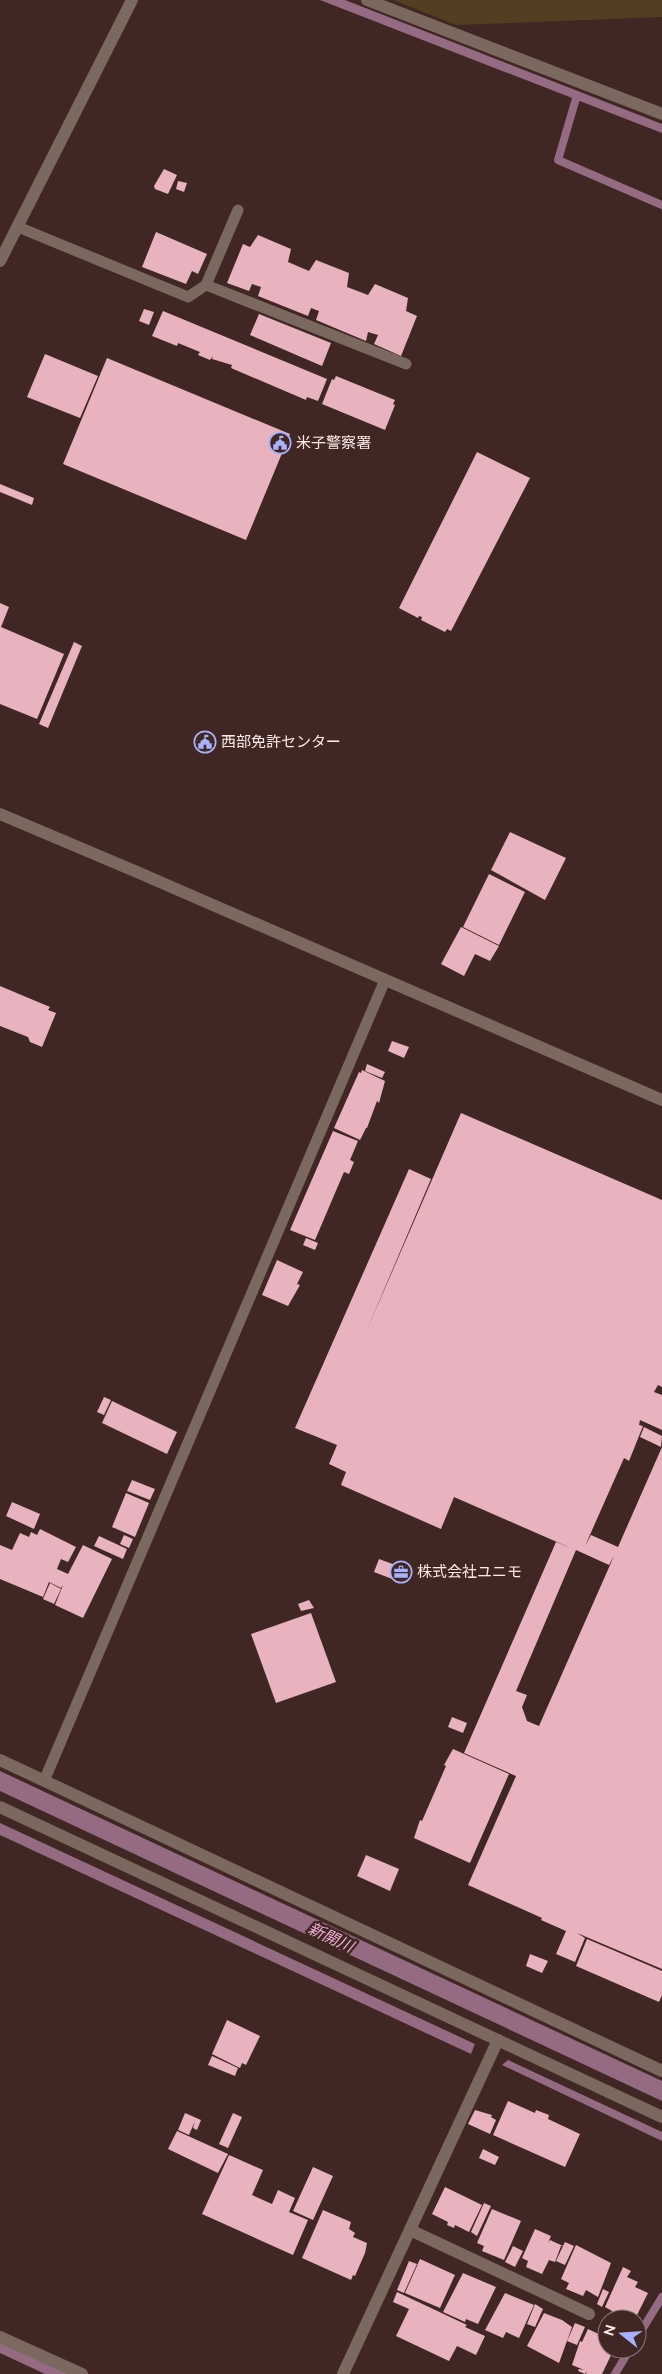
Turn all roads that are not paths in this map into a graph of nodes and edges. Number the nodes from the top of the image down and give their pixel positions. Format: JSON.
{"nodes":[{"id":1,"x":132,"y":0,"type":"edge"},
{"id":2,"x":367,"y":0,"type":"edge"},
{"id":3,"x":662,"y":114,"type":"edge"},
{"id":4,"x":238,"y":210,"type":"dead end"},
{"id":5,"x":18,"y":227,"type":"junction"},
{"id":6,"x":0,"y":260,"type":"edge"},
{"id":7,"x":206,"y":285,"type":"junction"},
{"id":8,"x":406,"y":364,"type":"dead end"},
{"id":9,"x":0,"y":814,"type":"edge"},
{"id":10,"x":385,"y":980,"type":"junction"},
{"id":11,"x":662,"y":1100,"type":"edge"},
{"id":12,"x":0,"y":1760,"type":"edge"},
{"id":13,"x":44,"y":1781,"type":"junction"},
{"id":14,"x":0,"y":1807,"type":"edge"},
{"id":15,"x":498,"y":2040,"type":"junction"},
{"id":16,"x":662,"y":2070,"type":"edge"},
{"id":17,"x":662,"y":2117,"type":"edge"},
{"id":18,"x":410,"y":2230,"type":"junction"},
{"id":19,"x":589,"y":2314,"type":"dead end"},
{"id":20,"x":0,"y":2337,"type":"edge"},
{"id":21,"x":82,"y":2374,"type":"edge"},
{"id":22,"x":343,"y":2374,"type":"edge"}],
"edges":[{"from":1,"to":5,"type":"street"},
{"from":2,"to":3,"type":"street"},
{"from":4,"to":7,"type":"lane"},
{"from":5,"to":6,"type":"street"},
{"from":5,"to":7,"type":"lane"},
{"from":7,"to":8,"type":"lane"},
{"from":9,"to":10,"type":"street"},
{"from":10,"to":11,"type":"street"},
{"from":10,"to":13,"type":"lane"},
{"from":12,"to":13,"type":"street"},
{"from":13,"to":16,"type":"street"},
{"from":14,"to":15,"type":"street"},
{"from":15,"to":17,"type":"street"},
{"from":15,"to":18,"type":"street"},
{"from":18,"to":19,"type":"street"},
{"from":18,"to":22,"type":"street"},
{"from":20,"to":21,"type":"street"}]}
